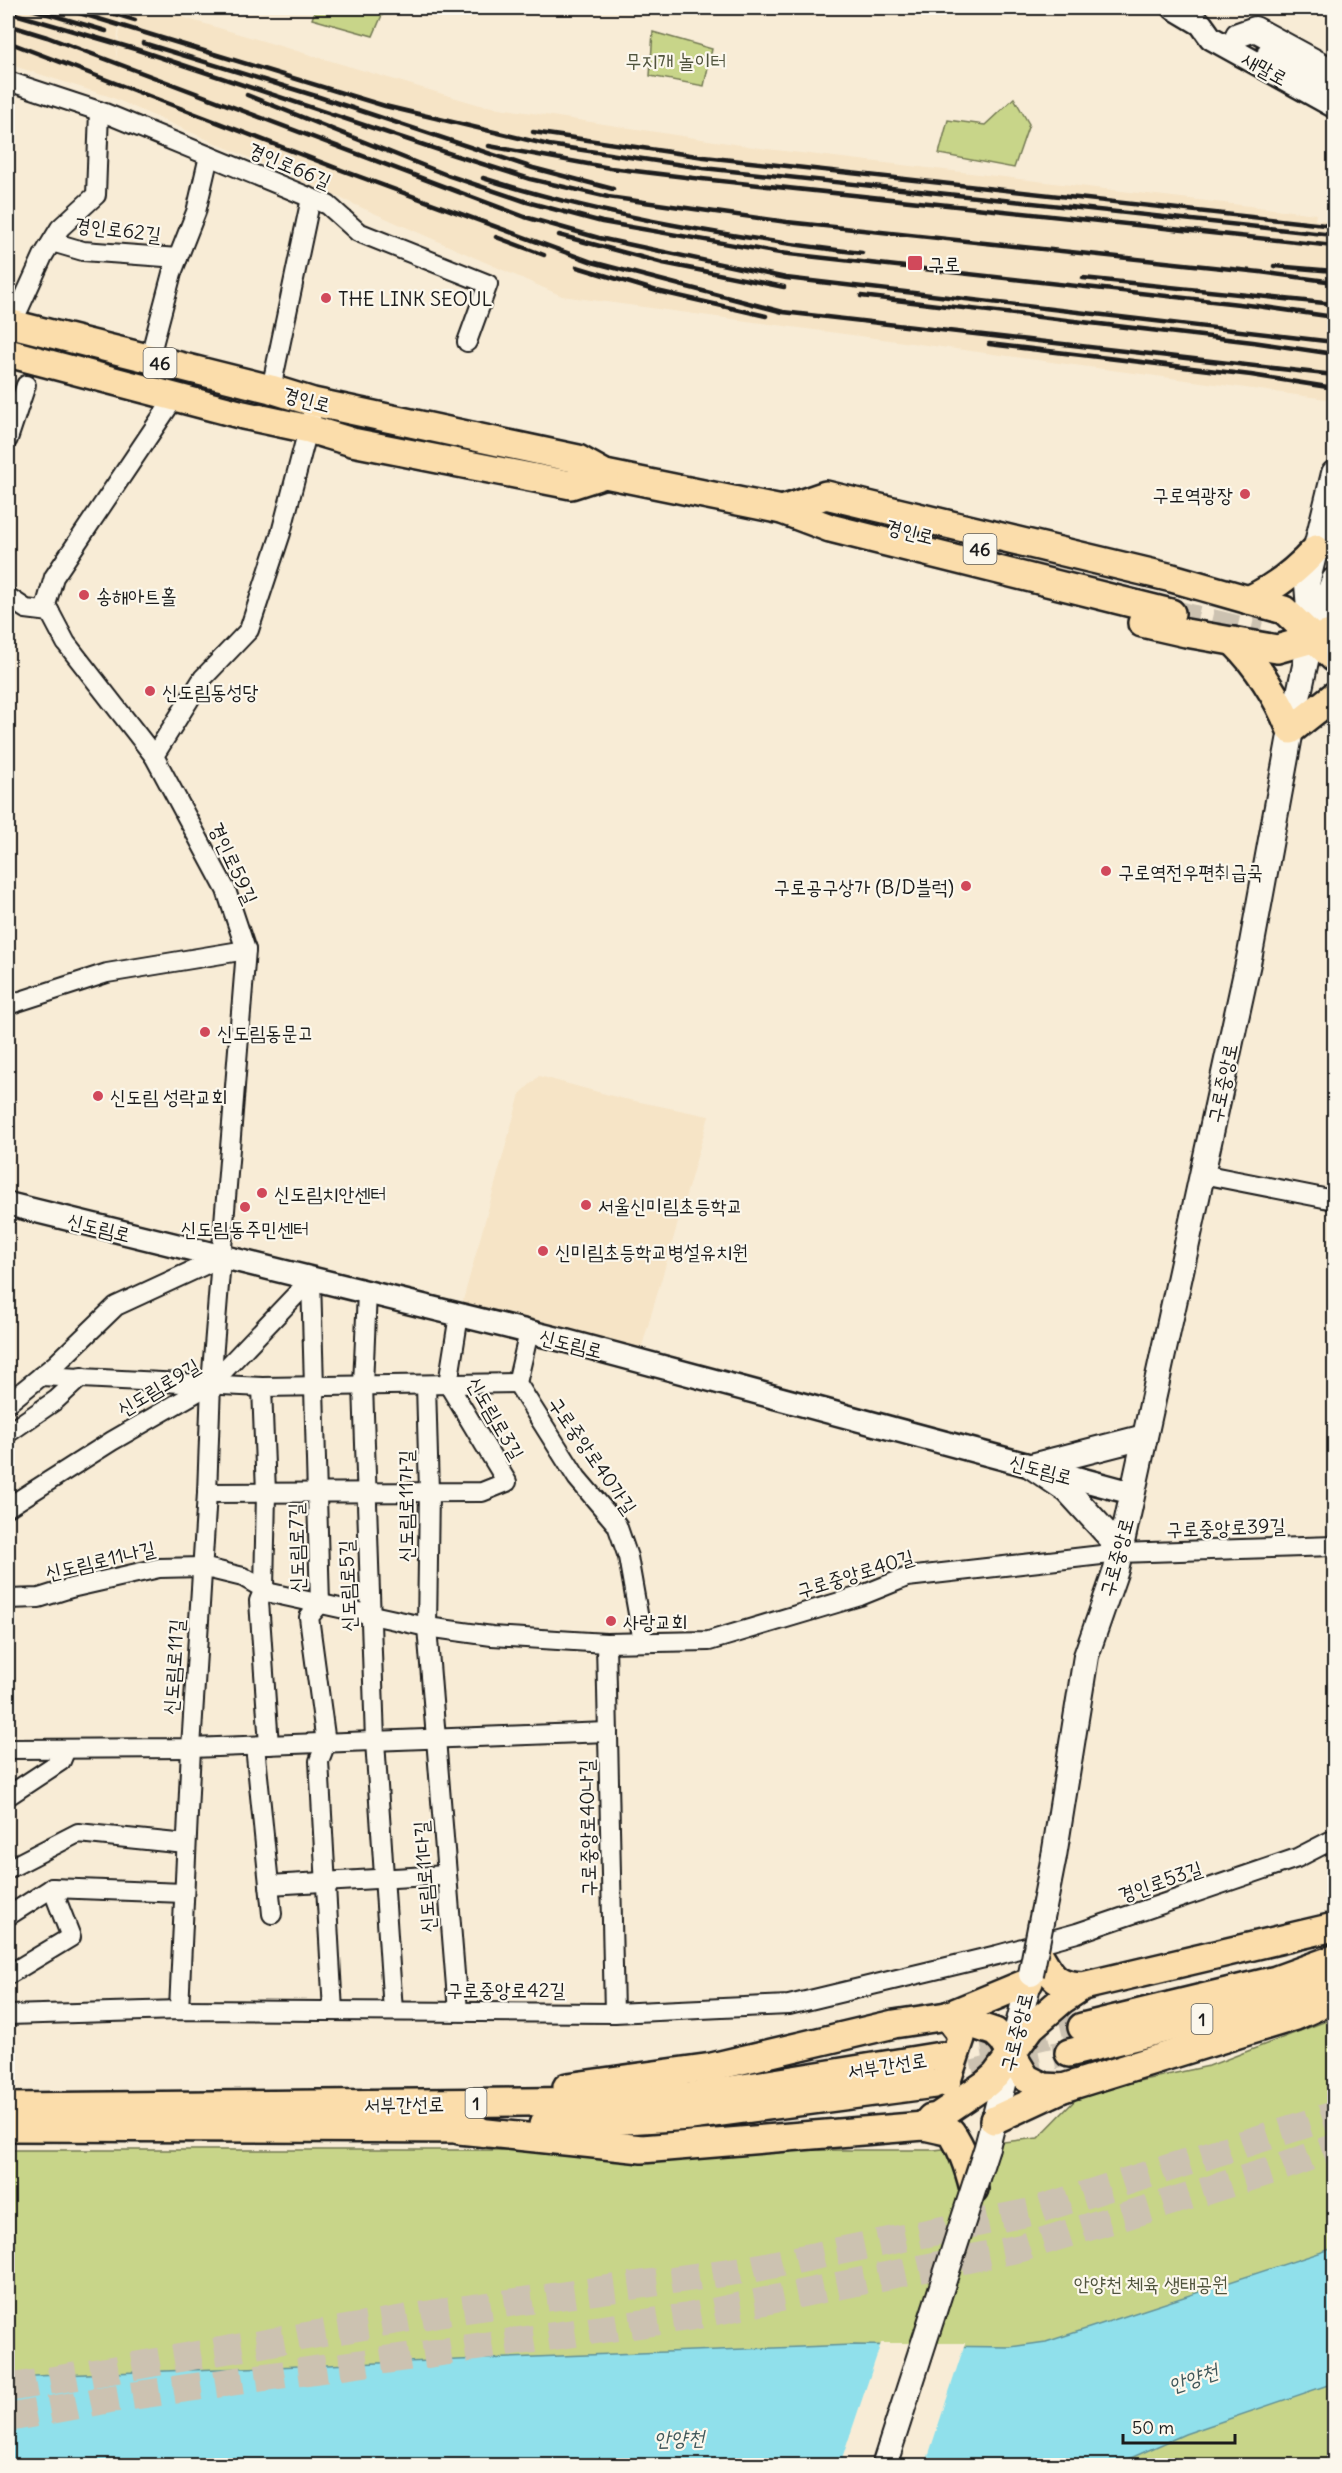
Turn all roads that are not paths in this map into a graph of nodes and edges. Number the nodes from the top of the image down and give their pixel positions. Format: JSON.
{"nodes":[{"id":1,"x":1174,"y":8,"type":"edge"},
{"id":2,"x":1201,"y":24,"type":"junction"},
{"id":3,"x":1238,"y":35,"type":"junction"},
{"id":4,"x":1335,"y":72,"type":"edge"},
{"id":5,"x":8,"y":81,"type":"edge"},
{"id":6,"x":1335,"y":88,"type":"edge"},
{"id":7,"x":1335,"y":106,"type":"edge"},
{"id":8,"x":99,"y":111,"type":"junction"},
{"id":9,"x":209,"y":156,"type":"junction"},
{"id":10,"x":311,"y":198,"type":"junction"},
{"id":11,"x":52,"y":242,"type":"junction"},
{"id":12,"x":178,"y":258,"type":"junction"},
{"id":13,"x":10,"y":324,"type":"edge"},
{"id":14,"x":467,"y":342,"type":"dead end"},
{"id":15,"x":8,"y":353,"type":"edge"},
{"id":16,"x":149,"y":360,"type":"junction"},
{"id":17,"x":26,"y":385,"type":"dead end"},
{"id":18,"x":271,"y":388,"type":"junction"},
{"id":19,"x":175,"y":397,"type":"junction"},
{"id":20,"x":311,"y":415,"type":"junction"},
{"id":21,"x":8,"y":439,"type":"edge"},
{"id":22,"x":1335,"y":473,"type":"edge"},
{"id":23,"x":782,"y":510,"type":"junction"},
{"id":24,"x":1316,"y":549,"type":"junction"},
{"id":25,"x":1335,"y":580,"type":"edge"},
{"id":26,"x":8,"y":597,"type":"edge"},
{"id":27,"x":1248,"y":600,"type":"junction"},
{"id":28,"x":1173,"y":606,"type":"tunnel mouth"},
{"id":29,"x":50,"y":612,"type":"junction"},
{"id":30,"x":1323,"y":635,"type":"edge"},
{"id":31,"x":1233,"y":641,"type":"junction"},
{"id":32,"x":1335,"y":658,"type":"edge"},
{"id":33,"x":1335,"y":696,"type":"edge"},
{"id":34,"x":1291,"y":730,"type":"junction"},
{"id":35,"x":154,"y":756,"type":"junction"},
{"id":36,"x":246,"y":950,"type":"junction"},
{"id":37,"x":8,"y":1005,"type":"edge"},
{"id":38,"x":1202,"y":1174,"type":"junction"},
{"id":39,"x":1335,"y":1200,"type":"edge"},
{"id":40,"x":8,"y":1204,"type":"edge"},
{"id":41,"x":222,"y":1257,"type":"junction"},
{"id":42,"x":311,"y":1279,"type":"junction"},
{"id":43,"x":367,"y":1292,"type":"junction"},
{"id":44,"x":459,"y":1315,"type":"junction"},
{"id":45,"x":529,"y":1332,"type":"junction"},
{"id":46,"x":42,"y":1376,"type":"junction"},
{"id":47,"x":81,"y":1377,"type":"junction"},
{"id":48,"x":517,"y":1383,"type":"junction"},
{"id":49,"x":211,"y":1384,"type":"junction"},
{"id":50,"x":426,"y":1384,"type":"junction"},
{"id":51,"x":448,"y":1384,"type":"junction"},
{"id":52,"x":363,"y":1385,"type":"junction"},
{"id":53,"x":315,"y":1386,"type":"junction"},
{"id":54,"x":262,"y":1387,"type":"junction"},
{"id":55,"x":8,"y":1403,"type":"edge"},
{"id":56,"x":8,"y":1433,"type":"edge"},
{"id":57,"x":1144,"y":1437,"type":"junction"},
{"id":58,"x":1031,"y":1466,"type":"junction"},
{"id":59,"x":266,"y":1492,"type":"junction"},
{"id":60,"x":366,"y":1492,"type":"junction"},
{"id":61,"x":429,"y":1492,"type":"junction"},
{"id":62,"x":207,"y":1493,"type":"junction"},
{"id":63,"x":317,"y":1493,"type":"junction"},
{"id":64,"x":1132,"y":1493,"type":"junction"},
{"id":65,"x":8,"y":1507,"type":"edge"},
{"id":66,"x":1335,"y":1546,"type":"edge"},
{"id":67,"x":1120,"y":1550,"type":"junction"},
{"id":68,"x":202,"y":1567,"type":"junction"},
{"id":69,"x":264,"y":1589,"type":"junction"},
{"id":70,"x":8,"y":1599,"type":"edge"},
{"id":71,"x":320,"y":1604,"type":"junction"},
{"id":72,"x":370,"y":1615,"type":"junction"},
{"id":73,"x":428,"y":1628,"type":"junction"},
{"id":74,"x":643,"y":1642,"type":"junction"},
{"id":75,"x":606,"y":1643,"type":"junction"},
{"id":76,"x":608,"y":1732,"type":"junction"},
{"id":77,"x":436,"y":1739,"type":"junction"},
{"id":78,"x":375,"y":1741,"type":"junction"},
{"id":79,"x":326,"y":1743,"type":"junction"},
{"id":80,"x":262,"y":1746,"type":"junction"},
{"id":81,"x":190,"y":1748,"type":"junction"},
{"id":82,"x":8,"y":1749,"type":"edge"},
{"id":83,"x":66,"y":1749,"type":"junction"},
{"id":84,"x":8,"y":1796,"type":"edge"},
{"id":85,"x":1335,"y":1839,"type":"edge"},
{"id":86,"x":186,"y":1844,"type":"junction"},
{"id":87,"x":8,"y":1869,"type":"edge"},
{"id":88,"x":447,"y":1875,"type":"junction"},
{"id":89,"x":384,"y":1878,"type":"junction"},
{"id":90,"x":326,"y":1881,"type":"junction"},
{"id":91,"x":269,"y":1885,"type":"junction"},
{"id":92,"x":52,"y":1888,"type":"junction"},
{"id":93,"x":184,"y":1893,"type":"junction"},
{"id":94,"x":272,"y":1914,"type":"dead end"},
{"id":95,"x":8,"y":1916,"type":"edge"},
{"id":96,"x":1335,"y":1927,"type":"edge"},
{"id":97,"x":997,"y":1955,"type":"joint"},
{"id":98,"x":1335,"y":1959,"type":"edge"},
{"id":99,"x":1032,"y":1968,"type":"junction"},
{"id":100,"x":8,"y":1975,"type":"edge"},
{"id":101,"x":1335,"y":1980,"type":"edge"},
{"id":102,"x":1083,"y":1986,"type":"junction"},
{"id":103,"x":1335,"y":1999,"type":"edge"},
{"id":104,"x":179,"y":2010,"type":"junction"},
{"id":105,"x":333,"y":2011,"type":"junction"},
{"id":106,"x":393,"y":2011,"type":"junction"},
{"id":107,"x":458,"y":2012,"type":"junction"},
{"id":108,"x":614,"y":2013,"type":"junction"},
{"id":109,"x":8,"y":2015,"type":"edge"},
{"id":110,"x":947,"y":2016,"type":"junction"},
{"id":111,"x":1082,"y":2027,"type":"tunnel mouth"},
{"id":112,"x":1069,"y":2053,"type":"tunnel mouth"},
{"id":113,"x":1011,"y":2054,"type":"junction"},
{"id":114,"x":941,"y":2056,"type":"tunnel mouth"},
{"id":115,"x":934,"y":2084,"type":"tunnel mouth"},
{"id":116,"x":1063,"y":2088,"type":"junction"},
{"id":117,"x":453,"y":2103,"type":"junction"},
{"id":118,"x":8,"y":2107,"type":"edge"},
{"id":119,"x":994,"y":2120,"type":"junction"},
{"id":120,"x":924,"y":2126,"type":"junction"},
{"id":121,"x":8,"y":2127,"type":"edge"},
{"id":122,"x":459,"y":2130,"type":"junction"},
{"id":123,"x":974,"y":2189,"type":"junction"},
{"id":124,"x":884,"y":2466,"type":"edge"}],
"edges":[{"from":1,"to":2,"type":"street","name":"새말로"},
{"from":2,"to":3,"type":"street","name":"새말로"},
{"from":2,"to":7,"type":"street","name":"새말로"},
{"from":3,"to":4,"type":"main road"},
{"from":3,"to":6,"type":"street","name":"새말로"},
{"from":5,"to":8,"type":"street","name":"경인로66길"},
{"from":8,"to":9,"type":"street","name":"경인로66길"},
{"from":8,"to":11,"type":"street","name":"경인로62길"},
{"from":9,"to":10,"type":"street","name":"경인로66길"},
{"from":9,"to":12,"type":"street","name":"경인로62길"},
{"from":10,"to":14,"type":"street","name":"경인로66길"},
{"from":10,"to":18,"type":"street"},
{"from":11,"to":12,"type":"street","name":"경인로62길"},
{"from":11,"to":13,"type":"street","name":"경인로62길"},
{"from":12,"to":16,"type":"street","name":"경인로62길"},
{"from":13,"to":16,"type":"main road","name":"경인로","number":"46"},
{"from":15,"to":19,"type":"main road","name":"경인로","number":"46"},
{"from":16,"to":18,"type":"main road","name":"경인로","number":"46"},
{"from":17,"to":21,"type":"street"},
{"from":18,"to":20,"type":"main road","name":"경인로","number":"46"},
{"from":19,"to":20,"type":"main road","name":"경인로","number":"46"},
{"from":19,"to":29,"type":"street"},
{"from":20,"to":23,"type":"main road","name":"경인로","number":"46"},
{"from":20,"to":35,"type":"street"},
{"from":22,"to":24,"type":"main road","name":"구로중앙로"},
{"from":23,"to":27,"type":"main road"},
{"from":23,"to":28,"type":"main road","name":"경인로","number":"46"},
{"from":23,"to":31,"type":"main road"},
{"from":24,"to":27,"type":"main road"},
{"from":24,"to":30,"type":"main road","name":"구로중앙로"},
{"from":25,"to":30,"type":"main road","name":"구로중앙로"},
{"from":26,"to":29,"type":"street"},
{"from":27,"to":30,"type":"main road"},
{"from":29,"to":35,"type":"street"},
{"from":30,"to":31,"type":"main road"},
{"from":30,"to":32,"type":"main road"},
{"from":30,"to":34,"type":"main road","name":"구로중앙로"},
{"from":31,"to":34,"type":"main road"},
{"from":33,"to":34,"type":"main road"},
{"from":34,"to":38,"type":"main road","name":"구로중앙로"},
{"from":35,"to":36,"type":"street","name":"경인로59길"},
{"from":36,"to":37,"type":"street"},
{"from":36,"to":41,"type":"street","name":"경인로59길"},
{"from":38,"to":39,"type":"street"},
{"from":38,"to":57,"type":"main road","name":"구로중앙로"},
{"from":40,"to":41,"type":"street","name":"신도림로"},
{"from":41,"to":42,"type":"street","name":"신도림로"},
{"from":41,"to":46,"type":"street"},
{"from":41,"to":49,"type":"street","name":"신도림로11길"},
{"from":42,"to":43,"type":"street","name":"신도림로"},
{"from":42,"to":49,"type":"street","name":"신도림로9길"},
{"from":42,"to":53,"type":"street","name":"신도림로7길"},
{"from":43,"to":44,"type":"street","name":"신도림로"},
{"from":43,"to":52,"type":"street","name":"신도림로5길"},
{"from":44,"to":45,"type":"street","name":"신도림로"},
{"from":44,"to":51,"type":"street","name":"신도림로3길"},
{"from":45,"to":48,"type":"street"},
{"from":45,"to":58,"type":"street","name":"신도림로"},
{"from":46,"to":47,"type":"street"},
{"from":46,"to":55,"type":"street"},
{"from":47,"to":49,"type":"street"},
{"from":47,"to":56,"type":"street"},
{"from":48,"to":51,"type":"street"},
{"from":48,"to":74,"type":"street","name":"구로중앙로40가길"},
{"from":49,"to":54,"type":"street"},
{"from":49,"to":62,"type":"street","name":"신도림로11길"},
{"from":49,"to":65,"type":"street","name":"신도림로9길"},
{"from":50,"to":51,"type":"street"},
{"from":50,"to":52,"type":"street"},
{"from":50,"to":61,"type":"street","name":"신도림로11가길"},
{"from":51,"to":61,"type":"street","name":"신도림로3길"},
{"from":52,"to":53,"type":"street"},
{"from":52,"to":60,"type":"street","name":"신도림로5길"},
{"from":53,"to":54,"type":"street"},
{"from":53,"to":63,"type":"street","name":"신도림로7길"},
{"from":54,"to":59,"type":"street"},
{"from":57,"to":58,"type":"main road"},
{"from":57,"to":64,"type":"main road","name":"구로중앙로"},
{"from":58,"to":64,"type":"street","name":"신도림로"},
{"from":58,"to":67,"type":"main road"},
{"from":59,"to":62,"type":"street"},
{"from":59,"to":63,"type":"street"},
{"from":59,"to":69,"type":"street"},
{"from":60,"to":61,"type":"street"},
{"from":60,"to":63,"type":"street"},
{"from":60,"to":72,"type":"street","name":"신도림로5길"},
{"from":61,"to":73,"type":"street","name":"신도림로11가길"},
{"from":62,"to":68,"type":"street","name":"신도림로11길"},
{"from":63,"to":71,"type":"street","name":"신도림로7길"},
{"from":64,"to":67,"type":"main road","name":"구로중앙로"},
{"from":66,"to":67,"type":"street","name":"구로중앙로39길"},
{"from":67,"to":74,"type":"street","name":"구로중앙로40길"},
{"from":67,"to":99,"type":"main road","name":"구로중앙로","bridge":true},
{"from":68,"to":69,"type":"street"},
{"from":68,"to":70,"type":"street","name":"신도림로11나길"},
{"from":68,"to":81,"type":"street","name":"신도림로11길"},
{"from":69,"to":71,"type":"street"},
{"from":69,"to":80,"type":"street"},
{"from":71,"to":72,"type":"street"},
{"from":71,"to":79,"type":"street","name":"신도림로7길"},
{"from":72,"to":73,"type":"street"},
{"from":72,"to":78,"type":"street","name":"신도림로5길"},
{"from":73,"to":75,"type":"street"},
{"from":73,"to":77,"type":"street","name":"신도림로11다길"},
{"from":74,"to":75,"type":"street","name":"구로중앙로40길"},
{"from":75,"to":76,"type":"street","name":"구로중앙로40나길"},
{"from":76,"to":77,"type":"street"},
{"from":76,"to":108,"type":"street","name":"구로중앙로40나길"},
{"from":77,"to":78,"type":"street"},
{"from":77,"to":88,"type":"street","name":"신도림로11다길"},
{"from":78,"to":79,"type":"street"},
{"from":78,"to":89,"type":"street","name":"신도림로5길"},
{"from":79,"to":80,"type":"street"},
{"from":79,"to":90,"type":"street","name":"신도림로7길"},
{"from":80,"to":81,"type":"street"},
{"from":80,"to":91,"type":"street"},
{"from":81,"to":83,"type":"street"},
{"from":81,"to":86,"type":"street","name":"신도림로11길"},
{"from":82,"to":83,"type":"street"},
{"from":83,"to":84,"type":"street"},
{"from":85,"to":97,"type":"street","name":"경인로53길"},
{"from":86,"to":87,"type":"street"},
{"from":86,"to":93,"type":"street","name":"신도림로11길"},
{"from":88,"to":89,"type":"street"},
{"from":88,"to":107,"type":"street","name":"신도림로11다길"},
{"from":89,"to":90,"type":"street"},
{"from":89,"to":106,"type":"street","name":"신도림로5길"},
{"from":90,"to":91,"type":"street"},
{"from":90,"to":105,"type":"street","name":"신도림로7길"},
{"from":91,"to":94,"type":"street"},
{"from":92,"to":93,"type":"street"},
{"from":92,"to":95,"type":"street"},
{"from":92,"to":100,"type":"street"},
{"from":93,"to":104,"type":"street","name":"신도림로11길"},
{"from":96,"to":102,"type":"main road"},
{"from":97,"to":108,"type":"street","name":"구로중앙로42길"},
{"from":98,"to":111,"type":"main road","number":"1"},
{"from":99,"to":102,"type":"main road"},
{"from":99,"to":110,"type":"main road"},
{"from":99,"to":113,"type":"main road","name":"구로중앙로"},
{"from":101,"to":112,"type":"main road","number":"1"},
{"from":102,"to":113,"type":"main road"},
{"from":102,"to":116,"type":"main road"},
{"from":103,"to":116,"type":"main road"},
{"from":104,"to":105,"type":"street","name":"구로중앙로42길"},
{"from":104,"to":109,"type":"street","name":"구로중앙로42길"},
{"from":105,"to":106,"type":"street","name":"구로중앙로42길"},
{"from":106,"to":107,"type":"street","name":"구로중앙로42길"},
{"from":107,"to":108,"type":"street","name":"구로중앙로42길"},
{"from":110,"to":113,"type":"main road"},
{"from":110,"to":117,"type":"main road"},
{"from":110,"to":120,"type":"main road"},
{"from":113,"to":116,"type":"main road"},
{"from":113,"to":119,"type":"main road","name":"구로중앙로"},
{"from":113,"to":120,"type":"main road"},
{"from":114,"to":117,"type":"main road","name":"서부간선로","number":"1"},
{"from":115,"to":122,"type":"main road","name":"서부간선로","number":"1"},
{"from":116,"to":119,"type":"main road"},
{"from":117,"to":118,"type":"main road","name":"서부간선로","number":"1"},
{"from":119,"to":123,"type":"main road","name":"구로중앙로","bridge":true},
{"from":120,"to":122,"type":"main road"},
{"from":120,"to":123,"type":"main road"},
{"from":121,"to":122,"type":"main road","name":"서부간선로","number":"1"},
{"from":123,"to":124,"type":"main road","name":"구로중앙로","bridge":true}]}
